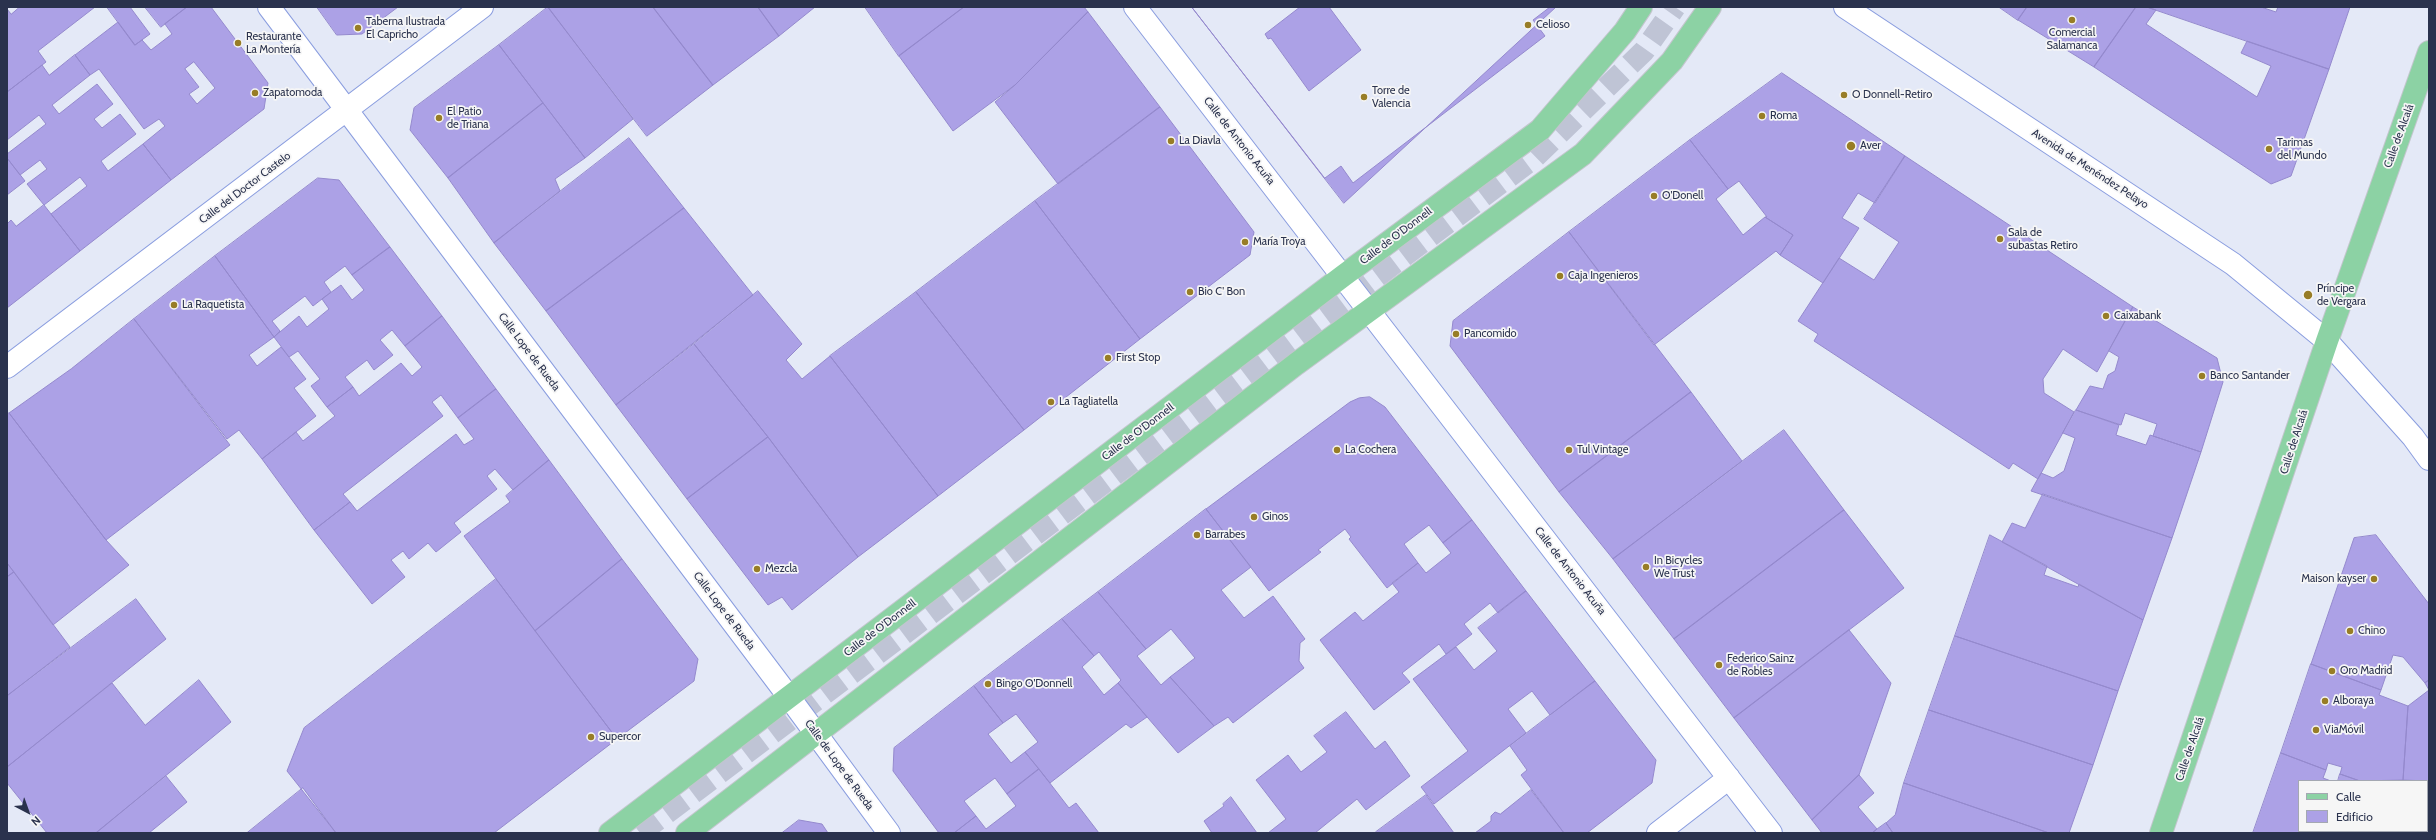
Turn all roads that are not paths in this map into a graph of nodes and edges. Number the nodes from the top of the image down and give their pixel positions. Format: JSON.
{"nodes":[{"id":1,"x":269,"y":7,"type":"edge"},
{"id":2,"x":482,"y":7,"type":"edge"},
{"id":3,"x":1135,"y":7,"type":"edge"},
{"id":4,"x":1642,"y":7,"type":"edge"},
{"id":5,"x":1710,"y":7,"type":"edge"},
{"id":6,"x":1845,"y":7,"type":"edge"},
{"id":7,"x":2429,"y":52,"type":"edge"},
{"id":8,"x":347,"y":111,"type":"junction"},
{"id":9,"x":1342,"y":276,"type":"junction"},
{"id":10,"x":1369,"y":310,"type":"junction"},
{"id":11,"x":2327,"y":341,"type":"junction"},
{"id":12,"x":7,"y":367,"type":"edge"},
{"id":13,"x":2429,"y":459,"type":"edge"},
{"id":14,"x":789,"y":697,"type":"junction"},
{"id":15,"x":816,"y":734,"type":"junction"},
{"id":16,"x":1729,"y":778,"type":"junction"},
{"id":17,"x":610,"y":833,"type":"edge"},
{"id":18,"x":687,"y":833,"type":"edge"},
{"id":19,"x":889,"y":833,"type":"edge"},
{"id":20,"x":1658,"y":833,"type":"edge"},
{"id":21,"x":1771,"y":833,"type":"edge"},
{"id":22,"x":2161,"y":833,"type":"edge"}],
"edges":[{"from":1,"to":8,"type":"street","name":"Calle Lope de Rueda"},
{"from":2,"to":8,"type":"street","name":"Calle del Doctor Castelo"},
{"from":3,"to":9,"type":"street","name":"Calle de Antonio Acuña"},
{"from":4,"to":9,"type":"main road","name":"Calle de O'Donnell"},
{"from":5,"to":10,"type":"main road"},
{"from":6,"to":11,"type":"street","name":"Avenida de Menéndez Pelayo"},
{"from":7,"to":11,"type":"main road","name":"Calle de Alcalá"},
{"from":8,"to":12,"type":"street","name":"Calle del Doctor Castelo"},
{"from":8,"to":14,"type":"street","name":"Calle Lope de Rueda"},
{"from":9,"to":10,"type":"street","name":"Calle de Antonio Acuña"},
{"from":9,"to":14,"type":"main road","name":"Calle de O'Donnell"},
{"from":10,"to":15,"type":"main road"},
{"from":10,"to":16,"type":"street","name":"Calle de Antonio Acuña"},
{"from":11,"to":13,"type":"street","name":"Avenida de Menéndez Pelayo"},
{"from":11,"to":22,"type":"main road","name":"Calle de Alcalá"},
{"from":14,"to":15,"type":"street","name":"Calle de Lope de Rueda"},
{"from":14,"to":17,"type":"main road","name":"Calle de O'Donnell"},
{"from":15,"to":18,"type":"main road"},
{"from":15,"to":19,"type":"street","name":"Calle de Lope de Rueda"},
{"from":16,"to":20,"type":"street"},
{"from":16,"to":21,"type":"street","name":"Calle de Antonio Acuña"}]}
